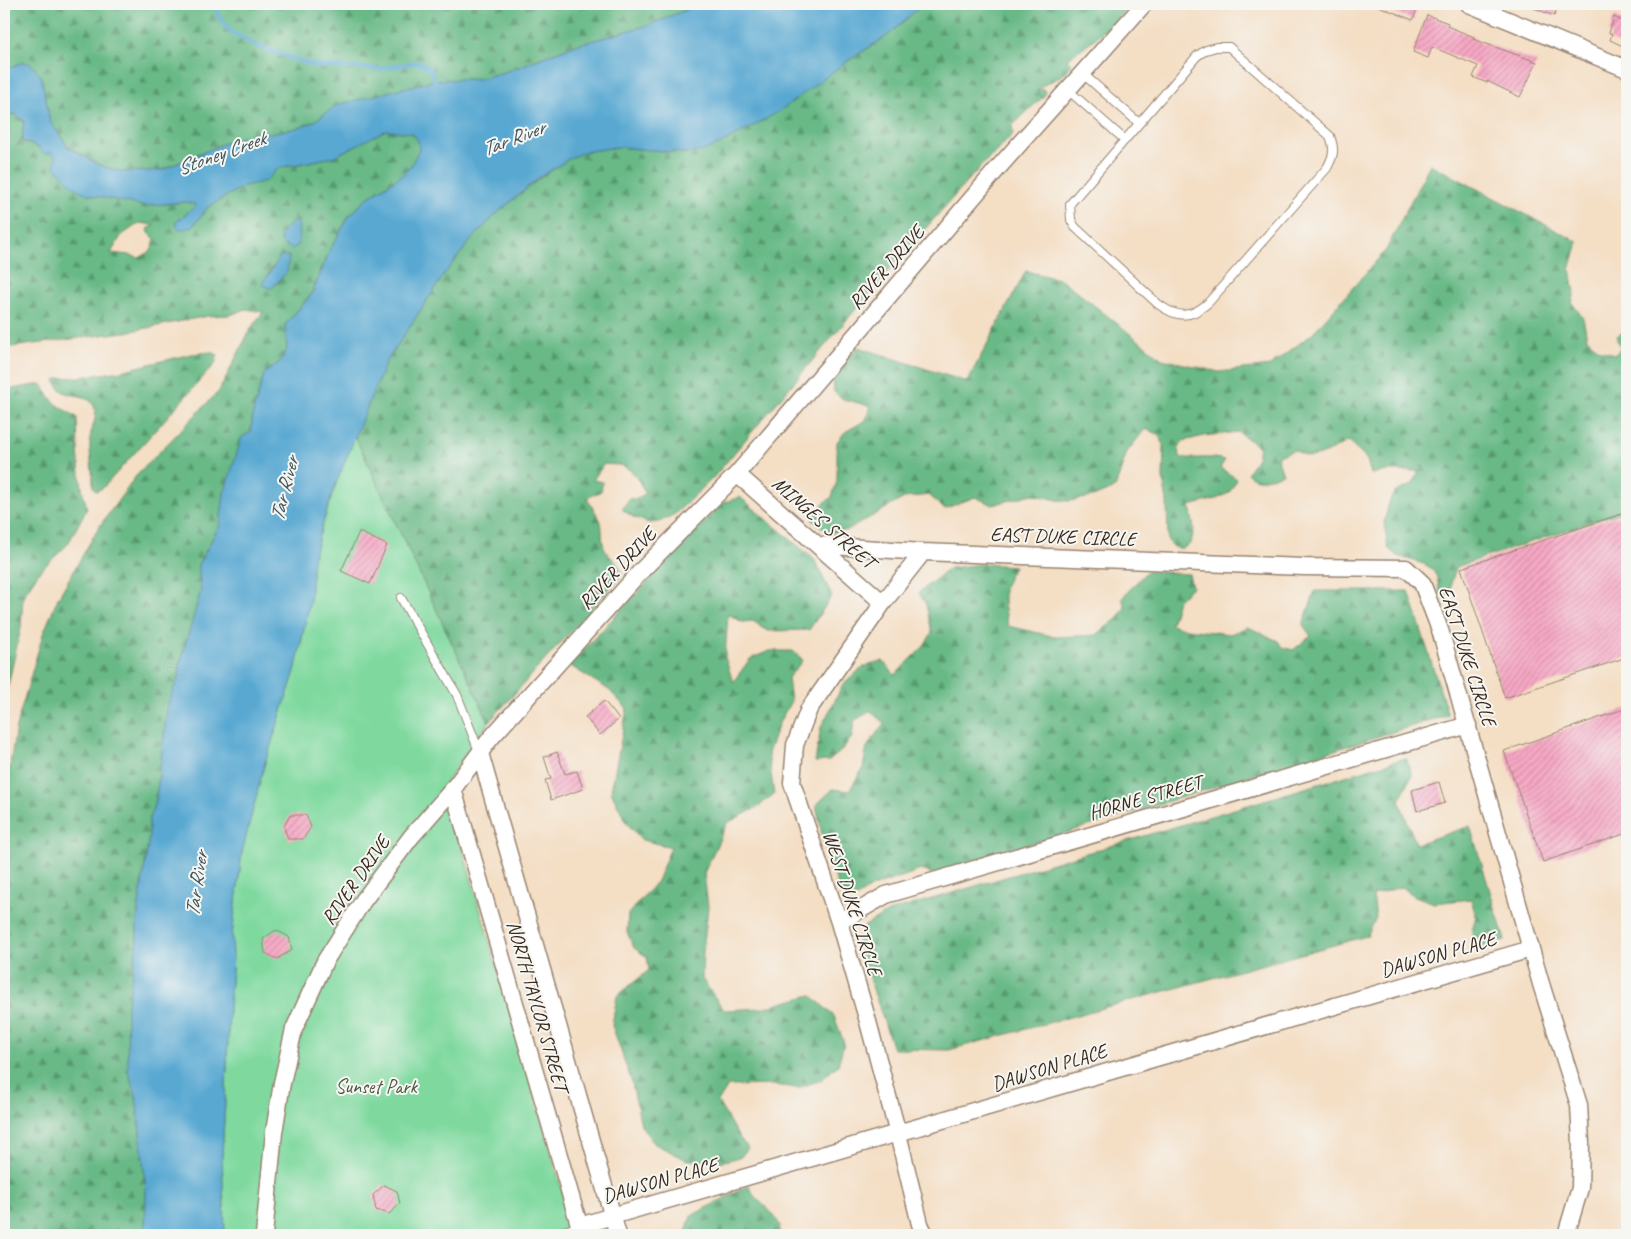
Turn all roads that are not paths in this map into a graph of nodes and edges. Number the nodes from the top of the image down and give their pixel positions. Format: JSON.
{"nodes":[{"id":1,"x":1144,"y":4,"type":"edge"},
{"id":2,"x":1469,"y":4,"type":"edge"},
{"id":3,"x":1627,"y":69,"type":"edge"},
{"id":4,"x":1082,"y":73,"type":"junction"},
{"id":5,"x":1068,"y":90,"type":"junction"},
{"id":6,"x":1139,"y":123,"type":"junction"},
{"id":7,"x":1125,"y":140,"type":"junction"},
{"id":8,"x":737,"y":474,"type":"junction"},
{"id":9,"x":818,"y":545,"type":"junction"},
{"id":10,"x":923,"y":552,"type":"junction"},
{"id":11,"x":401,"y":598,"type":"dead end"},
{"id":12,"x":883,"y":603,"type":"junction"},
{"id":13,"x":1468,"y":725,"type":"junction"},
{"id":14,"x":480,"y":753,"type":"junction"},
{"id":15,"x":453,"y":789,"type":"junction"},
{"id":16,"x":839,"y":922,"type":"junction"},
{"id":17,"x":1531,"y":949,"type":"junction"},
{"id":18,"x":898,"y":1134,"type":"junction"},
{"id":19,"x":612,"y":1216,"type":"junction"},
{"id":20,"x":581,"y":1231,"type":"edge"},
{"id":21,"x":264,"y":1235,"type":"edge"},
{"id":22,"x":561,"y":1235,"type":"edge"},
{"id":23,"x":618,"y":1235,"type":"edge"},
{"id":24,"x":924,"y":1235,"type":"edge"},
{"id":25,"x":1566,"y":1235,"type":"edge"}],
"edges":[{"from":1,"to":4,"type":"street","name":"RIVER DRIVE"},
{"from":2,"to":3,"type":"street"},
{"from":4,"to":5,"type":"street","name":"RIVER DRIVE"},
{"from":4,"to":6,"type":"lane"},
{"from":5,"to":7,"type":"lane"},
{"from":5,"to":8,"type":"street","name":"RIVER DRIVE"},
{"from":6,"to":7,"type":"lane"},
{"from":6,"to":7,"type":"lane"},
{"from":8,"to":9,"type":"street","name":"MINGES STREET"},
{"from":8,"to":14,"type":"street","name":"RIVER DRIVE"},
{"from":9,"to":10,"type":"street","name":"EAST DUKE CIRCLE"},
{"from":9,"to":12,"type":"street","name":"MINGES STREET"},
{"from":10,"to":12,"type":"street"},
{"from":10,"to":13,"type":"street","name":"EAST DUKE CIRCLE"},
{"from":11,"to":14,"type":"lane"},
{"from":12,"to":16,"type":"street","name":"WEST DUKE CIRCLE"},
{"from":13,"to":16,"type":"street","name":"HORNE STREET"},
{"from":13,"to":17,"type":"street","name":"EAST DUKE CIRCLE"},
{"from":14,"to":15,"type":"street","name":"RIVER DRIVE"},
{"from":14,"to":19,"type":"street"},
{"from":15,"to":20,"type":"street","name":"NORTH TAYLOR STREET"},
{"from":15,"to":21,"type":"street","name":"RIVER DRIVE"},
{"from":16,"to":18,"type":"street","name":"WEST DUKE CIRCLE"},
{"from":17,"to":18,"type":"street","name":"DAWSON PLACE"},
{"from":17,"to":25,"type":"street","name":"EAST DUKE CIRCLE"},
{"from":18,"to":19,"type":"street","name":"DAWSON PLACE"},
{"from":18,"to":24,"type":"street","name":"WEST DUKE CIRCLE"},
{"from":19,"to":20,"type":"street","name":"DAWSON PLACE"},
{"from":19,"to":23,"type":"street"},
{"from":20,"to":22,"type":"lane"}]}
